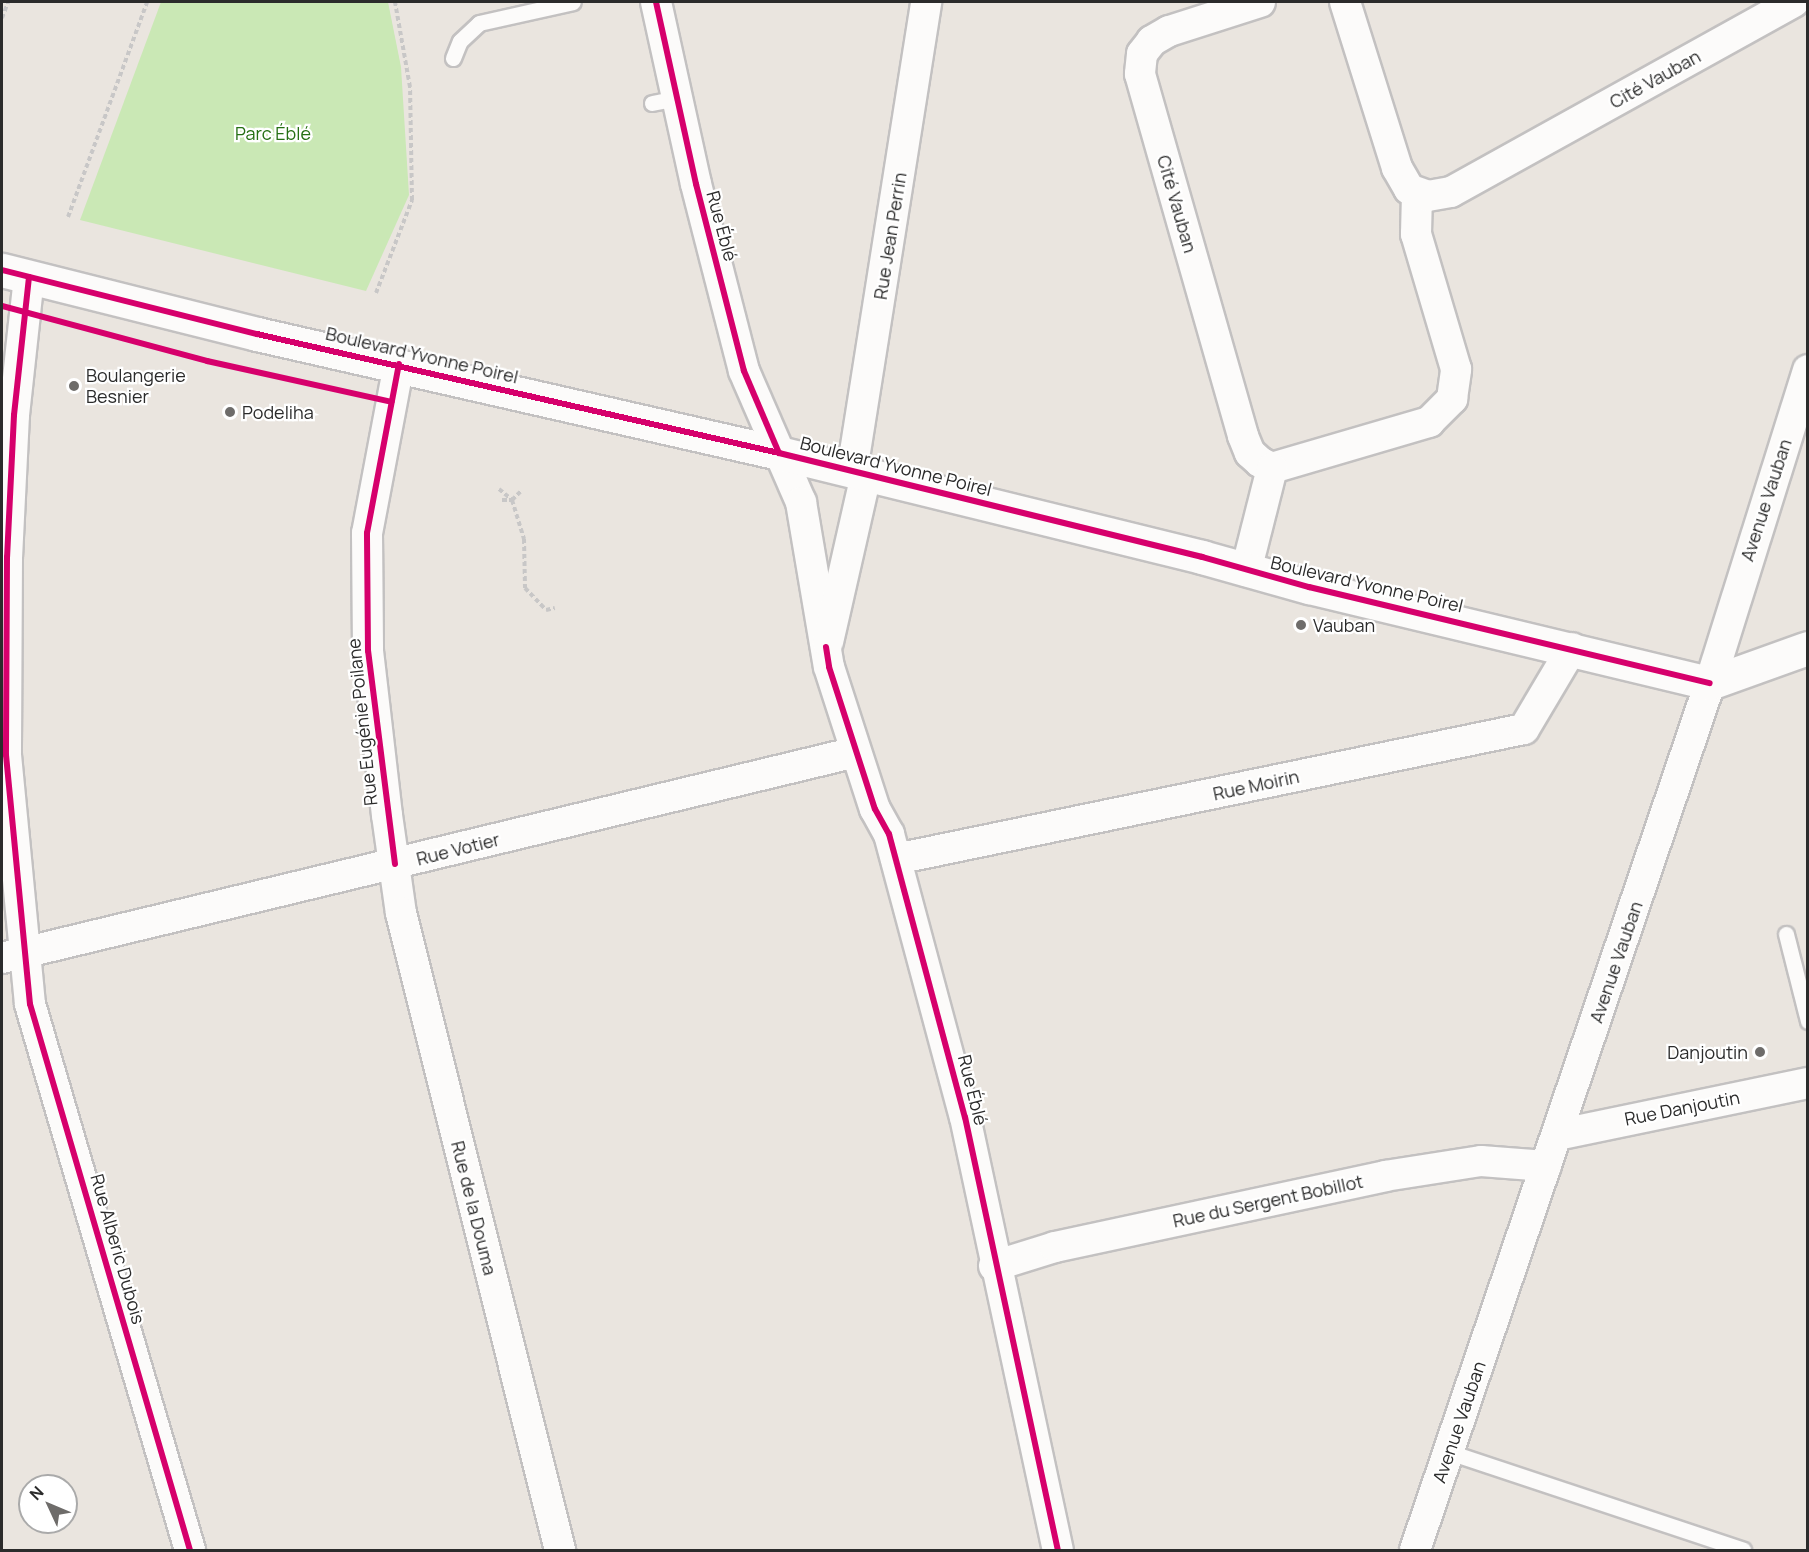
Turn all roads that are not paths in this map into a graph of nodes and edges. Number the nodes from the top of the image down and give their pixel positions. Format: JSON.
{"nodes":[{"id":1,"x":573,"y":2,"type":"edge"},
{"id":2,"x":656,"y":2,"type":"edge"},
{"id":3,"x":926,"y":2,"type":"edge"},
{"id":4,"x":1260,"y":2,"type":"edge"},
{"id":5,"x":1345,"y":2,"type":"edge"},
{"id":6,"x":1794,"y":2,"type":"edge"},
{"id":7,"x":453,"y":58,"type":"dead end"},
{"id":8,"x":1417,"y":194,"type":"junction"},
{"id":9,"x":15,"y":273,"type":"edge"},
{"id":10,"x":399,"y":364,"type":"junction"},
{"id":11,"x":1808,"y":370,"type":"edge"},
{"id":12,"x":778,"y":453,"type":"junction"},
{"id":13,"x":1272,"y":468,"type":"junction"},
{"id":14,"x":859,"y":473,"type":"junction"},
{"id":15,"x":1246,"y":571,"type":"junction"},
{"id":16,"x":826,"y":647,"type":"junction"},
{"id":17,"x":1572,"y":648,"type":"junction"},
{"id":18,"x":1808,"y":648,"type":"edge"},
{"id":19,"x":1710,"y":683,"type":"junction"},
{"id":20,"x":856,"y":752,"type":"junction"},
{"id":21,"x":896,"y":859,"type":"junction"},
{"id":22,"x":395,"y":864,"type":"junction"},
{"id":23,"x":1786,"y":934,"type":"dead end"},
{"id":24,"x":13,"y":956,"type":"edge"},
{"id":25,"x":1808,"y":1021,"type":"edge"},
{"id":26,"x":1808,"y":1083,"type":"edge"},
{"id":27,"x":1557,"y":1135,"type":"junction"},
{"id":28,"x":1546,"y":1166,"type":"junction"},
{"id":29,"x":994,"y":1266,"type":"junction"},
{"id":30,"x":1449,"y":1452,"type":"junction"},
{"id":31,"x":190,"y":1551,"type":"edge"},
{"id":32,"x":560,"y":1551,"type":"edge"},
{"id":33,"x":1058,"y":1551,"type":"edge"},
{"id":34,"x":1415,"y":1551,"type":"edge"},
{"id":35,"x":1743,"y":1551,"type":"edge"}],
"edges":[{"from":1,"to":7,"type":"lane"},
{"from":2,"to":12,"type":"street","name":"Rue Éblé"},
{"from":3,"to":14,"type":"street","name":"Rue Jean Perrin"},
{"from":4,"to":13,"type":"street","name":"Cité Vauban"},
{"from":5,"to":8,"type":"street"},
{"from":6,"to":8,"type":"street","name":"Cité Vauban"},
{"from":8,"to":13,"type":"street"},
{"from":9,"to":10,"type":"street","name":"Boulevard Yvonne Poirel"},
{"from":9,"to":24,"type":"street","name":"Rue Alberic Dubois"},
{"from":10,"to":12,"type":"street","name":"Boulevard Yvonne Poirel"},
{"from":10,"to":22,"type":"street","name":"Rue Eugénie Poilane"},
{"from":11,"to":19,"type":"street","name":"Avenue Vauban"},
{"from":12,"to":14,"type":"street","name":"Boulevard Yvonne Poirel"},
{"from":12,"to":16,"type":"street","name":"Rue Éblé"},
{"from":13,"to":15,"type":"street"},
{"from":14,"to":15,"type":"street","name":"Boulevard Yvonne Poirel"},
{"from":14,"to":16,"type":"street","name":"Rue Éblé"},
{"from":15,"to":17,"type":"street","name":"Boulevard Yvonne Poirel"},
{"from":16,"to":20,"type":"street","name":"Rue Éblé"},
{"from":17,"to":19,"type":"street","name":"Boulevard Yvonne Poirel"},
{"from":17,"to":21,"type":"street","name":"Rue Moirin"},
{"from":18,"to":19,"type":"street"},
{"from":19,"to":27,"type":"street","name":"Avenue Vauban"},
{"from":20,"to":21,"type":"street","name":"Rue Éblé"},
{"from":20,"to":22,"type":"street","name":"Rue Votier"},
{"from":21,"to":29,"type":"street","name":"Rue Éblé"},
{"from":22,"to":24,"type":"street","name":"Rue Votier"},
{"from":22,"to":32,"type":"street","name":"Rue de la Douma"},
{"from":23,"to":25,"type":"lane"},
{"from":24,"to":31,"type":"street","name":"Rue Alberic Dubois"},
{"from":26,"to":27,"type":"street","name":"Rue Danjoutin"},
{"from":27,"to":28,"type":"street","name":"Avenue Vauban"},
{"from":28,"to":29,"type":"street","name":"Rue du Sergent Bobillot"},
{"from":28,"to":30,"type":"street","name":"Avenue Vauban"},
{"from":29,"to":33,"type":"street","name":"Rue Éblé"},
{"from":30,"to":34,"type":"street","name":"Avenue Vauban"},
{"from":30,"to":35,"type":"lane"}]}
